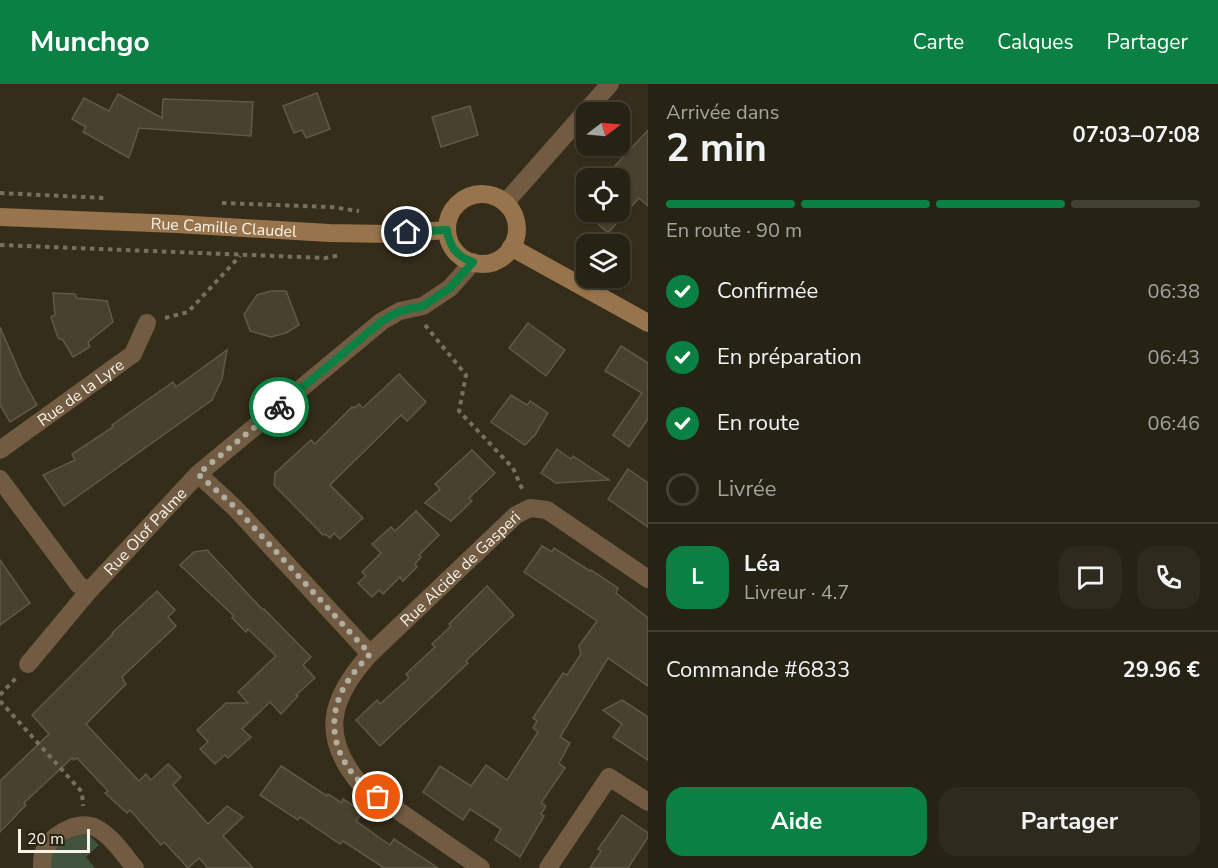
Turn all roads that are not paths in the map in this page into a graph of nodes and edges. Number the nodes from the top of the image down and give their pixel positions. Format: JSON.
{"nodes":[{"id":1,"x":610,"y":84,"type":"edge"},
{"id":2,"x":505,"y":203,"type":"junction"},
{"id":3,"x":0,"y":217,"type":"edge"},
{"id":4,"x":447,"y":230,"type":"junction"},
{"id":5,"x":511,"y":247,"type":"junction"},
{"id":6,"x":473,"y":262,"type":"junction"},
{"id":7,"x":147,"y":323,"type":"road end"},
{"id":8,"x":648,"y":323,"type":"edge"},
{"id":9,"x":0,"y":450,"type":"edge"},
{"id":10,"x":198,"y":474,"type":"junction"},
{"id":11,"x":0,"y":479,"type":"edge"},
{"id":12,"x":648,"y":579,"type":"edge"},
{"id":13,"x":88,"y":592,"type":"junction"},
{"id":14,"x":370,"y":654,"type":"junction"},
{"id":15,"x":28,"y":664,"type":"dead end"},
{"id":16,"x":648,"y":802,"type":"edge"},
{"id":17,"x":42,"y":868,"type":"edge"},
{"id":18,"x":135,"y":868,"type":"edge"},
{"id":19,"x":481,"y":868,"type":"edge"},
{"id":20,"x":548,"y":868,"type":"edge"}],
"edges":[{"from":1,"to":2,"type":"street"},
{"from":2,"to":4,"type":"street"},
{"from":2,"to":5,"type":"street"},
{"from":3,"to":4,"type":"street","name":"Rue Camille Claudel"},
{"from":4,"to":6,"type":"street"},
{"from":5,"to":6,"type":"street"},
{"from":5,"to":8,"type":"street"},
{"from":6,"to":10,"type":"street","name":"Rue Olof Palme"},
{"from":7,"to":9,"type":"street","name":"Rue de la Lyre"},
{"from":10,"to":13,"type":"street","name":"Rue Olof Palme"},
{"from":10,"to":14,"type":"street"},
{"from":11,"to":13,"type":"street"},
{"from":12,"to":14,"type":"street","name":"Rue Alcide de Gasperi"},
{"from":13,"to":15,"type":"street","name":"Rue Olof Palme"},
{"from":14,"to":19,"type":"street","name":"Rue Alcide de Gasperi"},
{"from":16,"to":20,"type":"street"},
{"from":17,"to":18,"type":"street"}]}
